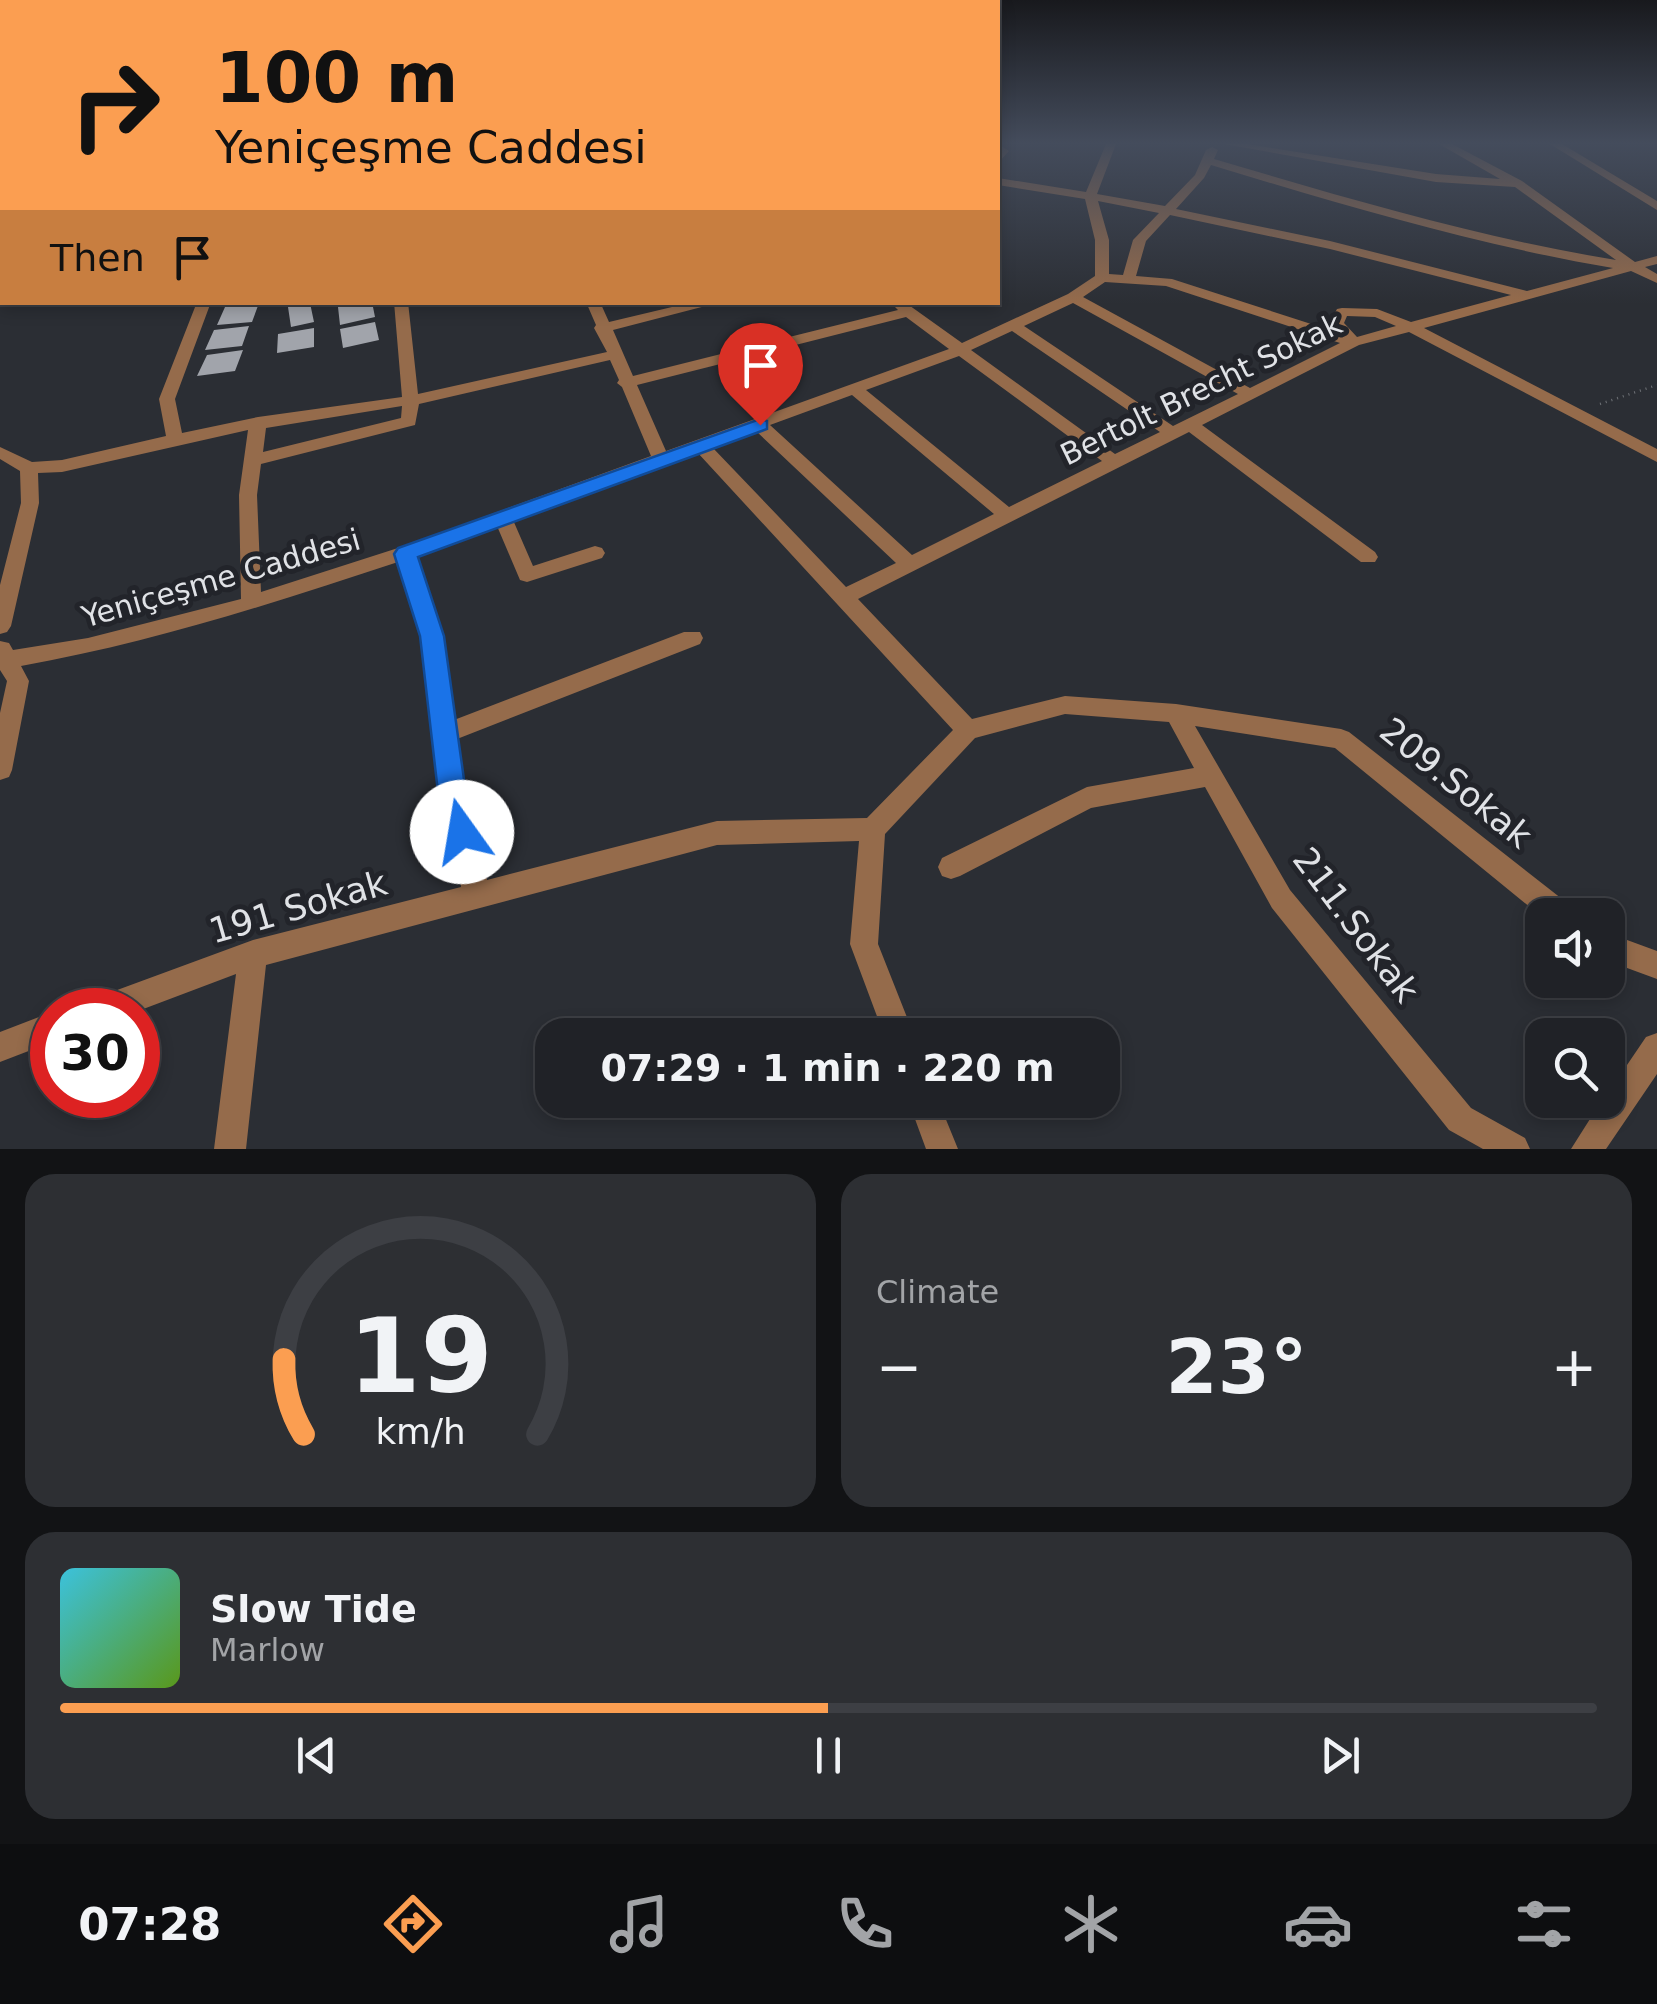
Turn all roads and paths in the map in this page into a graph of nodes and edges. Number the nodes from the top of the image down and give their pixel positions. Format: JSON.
{"nodes":[{"id":1,"x":1090,"y":198,"type":"edge"},
{"id":2,"x":1100,"y":198,"type":"edge"},
{"id":3,"x":1179,"y":198,"type":"edge"},
{"id":4,"x":1331,"y":198,"type":"edge"},
{"id":5,"x":1537,"y":198,"type":"edge"},
{"id":6,"x":1168,"y":209,"type":"junction"},
{"id":7,"x":1657,"y":260,"type":"edge"},
{"id":8,"x":1634,"y":267,"type":"junction"},
{"id":9,"x":1102,"y":278,"type":"junction"},
{"id":10,"x":1657,"y":279,"type":"edge"},
{"id":11,"x":1128,"y":280,"type":"junction"},
{"id":12,"x":1528,"y":296,"type":"junction"},
{"id":13,"x":1073,"y":298,"type":"junction"},
{"id":14,"x":203,"y":305,"type":"edge"},
{"id":15,"x":401,"y":305,"type":"edge"},
{"id":16,"x":594,"y":305,"type":"edge"},
{"id":17,"x":701,"y":305,"type":"edge"},
{"id":18,"x":903,"y":306,"type":"edge"},
{"id":19,"x":1013,"y":325,"type":"junction"},
{"id":20,"x":1411,"y":327,"type":"junction"},
{"id":21,"x":601,"y":328,"type":"junction"},
{"id":22,"x":1354,"y":342,"type":"junction"},
{"id":23,"x":957,"y":350,"type":"junction"},
{"id":24,"x":613,"y":355,"type":"junction"},
{"id":25,"x":625,"y":383,"type":"junction"},
{"id":26,"x":1657,"y":385,"type":"edge"},
{"id":27,"x":856,"y":390,"type":"junction"},
{"id":28,"x":1248,"y":393,"type":"junction"},
{"id":29,"x":411,"y":401,"type":"junction"},
{"id":30,"x":1576,"y":412,"type":"junction"},
{"id":31,"x":258,"y":422,"type":"junction"},
{"id":32,"x":760,"y":425,"type":"junction"},
{"id":33,"x":1179,"y":428,"type":"junction"},
{"id":34,"x":174,"y":439,"type":"junction"},
{"id":35,"x":702,"y":446,"type":"junction"},
{"id":36,"x":2,"y":456,"type":"edge"},
{"id":37,"x":1657,"y":456,"type":"edge"},
{"id":38,"x":253,"y":460,"type":"junction"},
{"id":39,"x":662,"y":461,"type":"junction"},
{"id":40,"x":1113,"y":461,"type":"junction"},
{"id":41,"x":29,"y":468,"type":"junction"},
{"id":42,"x":1006,"y":515,"type":"junction"},
{"id":43,"x":504,"y":518,"type":"junction"},
{"id":44,"x":594,"y":553,"type":"dead end"},
{"id":45,"x":406,"y":554,"type":"junction"},
{"id":46,"x":1368,"y":557,"type":"dead end"},
{"id":47,"x":910,"y":564,"type":"junction"},
{"id":48,"x":845,"y":597,"type":"junction"},
{"id":49,"x":251,"y":603,"type":"junction"},
{"id":50,"x":0,"y":626,"type":"edge"},
{"id":51,"x":692,"y":638,"type":"dead end"},
{"id":52,"x":3,"y":656,"type":"edge"},
{"id":53,"x":1176,"y":713,"type":"junction"},
{"id":54,"x":968,"y":730,"type":"junction"},
{"id":55,"x":446,"y":733,"type":"junction"},
{"id":56,"x":0,"y":770,"type":"edge"},
{"id":57,"x":1211,"y":775,"type":"junction"},
{"id":58,"x":872,"y":829,"type":"junction"},
{"id":59,"x":950,"y":867,"type":"dead end"},
{"id":60,"x":476,"y":898,"type":"junction"},
{"id":61,"x":1540,"y":898,"type":"edge"},
{"id":62,"x":254,"y":954,"type":"junction"},
{"id":63,"x":1625,"y":954,"type":"edge"},
{"id":64,"x":1657,"y":966,"type":"edge"},
{"id":65,"x":160,"y":988,"type":"edge"},
{"id":66,"x":892,"y":1018,"type":"edge"},
{"id":67,"x":30,"y":1035,"type":"edge"},
{"id":68,"x":0,"y":1047,"type":"edge"},
{"id":69,"x":1657,"y":1048,"type":"edge"},
{"id":70,"x":930,"y":1118,"type":"edge"},
{"id":71,"x":230,"y":1149,"type":"edge"},
{"id":72,"x":942,"y":1149,"type":"edge"},
{"id":73,"x":1514,"y":1149,"type":"edge"},
{"id":74,"x":1588,"y":1149,"type":"edge"}],
"edges":[{"from":1,"to":9,"type":"street"},
{"from":2,"to":6,"type":"street"},
{"from":3,"to":6,"type":"street"},
{"from":4,"to":8,"type":"street"},
{"from":5,"to":8,"type":"street"},
{"from":6,"to":11,"type":"street"},
{"from":6,"to":12,"type":"street"},
{"from":7,"to":8,"type":"street","name":"Bertolt Brecht Sokak"},
{"from":8,"to":10,"type":"street"},
{"from":8,"to":12,"type":"street","name":"Bertolt Brecht Sokak"},
{"from":9,"to":11,"type":"street"},
{"from":9,"to":13,"type":"street","name":"Yeniçeşme Caddesi"},
{"from":11,"to":22,"type":"street"},
{"from":12,"to":20,"type":"street","name":"Bertolt Brecht Sokak"},
{"from":13,"to":19,"type":"street","name":"Yeniçeşme Caddesi"},
{"from":13,"to":28,"type":"street"},
{"from":14,"to":34,"type":"street"},
{"from":15,"to":29,"type":"street"},
{"from":16,"to":21,"type":"street"},
{"from":17,"to":21,"type":"street"},
{"from":18,"to":23,"type":"street"},
{"from":18,"to":25,"type":"street"},
{"from":19,"to":23,"type":"street","name":"Yeniçeşme Caddesi"},
{"from":19,"to":33,"type":"street"},
{"from":20,"to":22,"type":"street","name":"Bertolt Brecht Sokak"},
{"from":20,"to":22,"type":"street"},
{"from":20,"to":30,"type":"street"},
{"from":21,"to":24,"type":"street"},
{"from":22,"to":28,"type":"street","name":"Bertolt Brecht Sokak"},
{"from":23,"to":27,"type":"street","name":"Yeniçeşme Caddesi"},
{"from":23,"to":40,"type":"street"},
{"from":24,"to":25,"type":"street"},
{"from":24,"to":29,"type":"street"},
{"from":25,"to":39,"type":"street"},
{"from":26,"to":30,"type":"path"},
{"from":27,"to":32,"type":"street","name":"Yeniçeşme Caddesi"},
{"from":27,"to":42,"type":"street"},
{"from":28,"to":33,"type":"street","name":"Bertolt Brecht Sokak"},
{"from":29,"to":31,"type":"street"},
{"from":29,"to":38,"type":"street"},
{"from":30,"to":37,"type":"street"},
{"from":31,"to":34,"type":"street"},
{"from":31,"to":38,"type":"street"},
{"from":32,"to":35,"type":"street","name":"Yeniçeşme Caddesi"},
{"from":32,"to":47,"type":"street"},
{"from":33,"to":40,"type":"street","name":"Bertolt Brecht Sokak"},
{"from":33,"to":46,"type":"street"},
{"from":34,"to":41,"type":"street"},
{"from":35,"to":39,"type":"street","name":"Yeniçeşme Caddesi"},
{"from":35,"to":48,"type":"street"},
{"from":36,"to":41,"type":"street"},
{"from":38,"to":49,"type":"street"},
{"from":39,"to":43,"type":"street","name":"Yeniçeşme Caddesi"},
{"from":40,"to":42,"type":"street","name":"Bertolt Brecht Sokak"},
{"from":41,"to":50,"type":"street"},
{"from":42,"to":47,"type":"street","name":"Bertolt Brecht Sokak"},
{"from":43,"to":44,"type":"street"},
{"from":43,"to":45,"type":"street","name":"Yeniçeşme Caddesi"},
{"from":45,"to":49,"type":"street","name":"Yeniçeşme Caddesi"},
{"from":45,"to":55,"type":"street"},
{"from":47,"to":48,"type":"street","name":"Bertolt Brecht Sokak"},
{"from":48,"to":54,"type":"street"},
{"from":49,"to":52,"type":"street","name":"Yeniçeşme Caddesi"},
{"from":51,"to":55,"type":"street"},
{"from":52,"to":56,"type":"street"},
{"from":53,"to":54,"type":"street","name":"209.Sokak"},
{"from":53,"to":57,"type":"street","name":"211.Sokak"},
{"from":53,"to":61,"type":"street","name":"209.Sokak"},
{"from":54,"to":58,"type":"street"},
{"from":55,"to":60,"type":"street"},
{"from":57,"to":59,"type":"street"},
{"from":57,"to":73,"type":"street","name":"211.Sokak"},
{"from":58,"to":60,"type":"street","name":"191 Sokak"},
{"from":58,"to":66,"type":"street"},
{"from":60,"to":62,"type":"street","name":"191 Sokak"},
{"from":62,"to":65,"type":"street","name":"191 Sokak"},
{"from":62,"to":71,"type":"street"},
{"from":63,"to":64,"type":"street"},
{"from":67,"to":68,"type":"street"},
{"from":69,"to":74,"type":"street"},
{"from":70,"to":72,"type":"street"}]}
